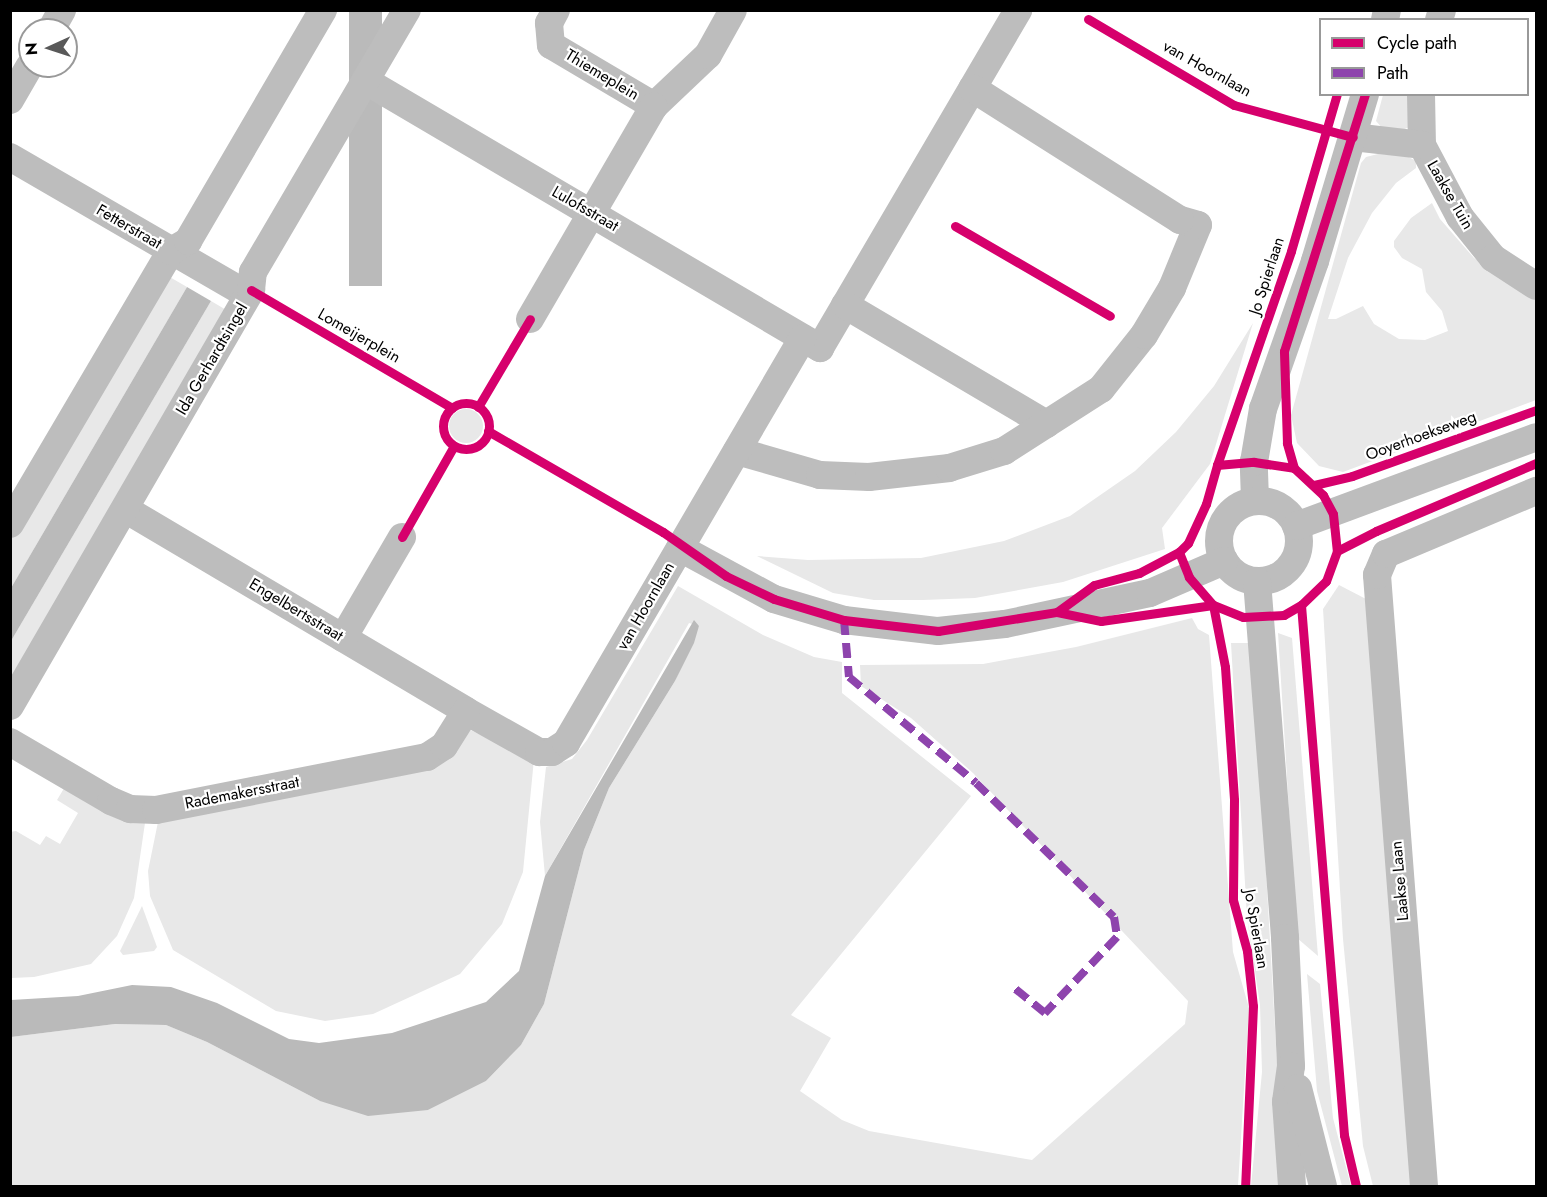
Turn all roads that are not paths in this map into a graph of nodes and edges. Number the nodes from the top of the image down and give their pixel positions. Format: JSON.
{"nodes":[{"id":1,"x":323,"y":10,"type":"edge"},
{"id":2,"x":408,"y":10,"type":"edge"},
{"id":3,"x":556,"y":10,"type":"edge"},
{"id":4,"x":733,"y":10,"type":"edge"},
{"id":5,"x":1018,"y":10,"type":"edge"},
{"id":6,"x":23,"y":78,"type":"edge"},
{"id":7,"x":366,"y":81,"type":"junction"},
{"id":8,"x":972,"y":88,"type":"junction"},
{"id":9,"x":1364,"y":96,"type":"edge"},
{"id":10,"x":1421,"y":96,"type":"edge"},
{"id":11,"x":10,"y":100,"type":"edge"},
{"id":12,"x":654,"y":106,"type":"junction"},
{"id":13,"x":1353,"y":137,"type":"junction"},
{"id":14,"x":1422,"y":145,"type":"junction"},
{"id":15,"x":10,"y":157,"type":"edge"},
{"id":16,"x":592,"y":213,"type":"junction"},
{"id":17,"x":182,"y":257,"type":"junction"},
{"id":18,"x":1536,"y":286,"type":"edge"},
{"id":19,"x":238,"y":290,"type":"junction"},
{"id":20,"x":845,"y":305,"type":"junction"},
{"id":21,"x":530,"y":319,"type":"dead end"},
{"id":22,"x":803,"y":338,"type":"junction"},
{"id":23,"x":1046,"y":424,"type":"junction"},
{"id":24,"x":1536,"y":437,"type":"edge"},
{"id":25,"x":737,"y":451,"type":"junction"},
{"id":26,"x":1536,"y":491,"type":"edge"},
{"id":27,"x":1255,"y":500,"type":"junction"},
{"id":28,"x":125,"y":509,"type":"junction"},
{"id":29,"x":10,"y":524,"type":"edge"},
{"id":30,"x":1296,"y":526,"type":"junction"},
{"id":31,"x":402,"y":537,"type":"dead end"},
{"id":32,"x":680,"y":548,"type":"junction"},
{"id":33,"x":1224,"y":561,"type":"junction"},
{"id":34,"x":1257,"y":581,"type":"junction"},
{"id":35,"x":343,"y":638,"type":"junction"},
{"id":36,"x":10,"y":706,"type":"edge"},
{"id":37,"x":466,"y":711,"type":"junction"},
{"id":38,"x":10,"y":742,"type":"edge"},
{"id":39,"x":1291,"y":1066,"type":"junction"},
{"id":40,"x":1292,"y":1186,"type":"edge"},
{"id":41,"x":1323,"y":1186,"type":"edge"},
{"id":42,"x":1424,"y":1186,"type":"edge"}],
"edges":[{"from":1,"to":17,"type":"street"},
{"from":2,"to":7,"type":"street","name":"Ida Gerhardtsingel"},
{"from":3,"to":12,"type":"street","name":"Thiemeplein"},
{"from":4,"to":12,"type":"street","name":"Thiemeplein"},
{"from":5,"to":8,"type":"street"},
{"from":6,"to":11,"type":"street"},
{"from":7,"to":16,"type":"street","name":"Lulofsstraat"},
{"from":7,"to":19,"type":"street","name":"Ida Gerhardtsingel"},
{"from":8,"to":20,"type":"street"},
{"from":8,"to":23,"type":"street"},
{"from":9,"to":13,"type":"street"},
{"from":10,"to":14,"type":"street","name":"Laakse Tuin"},
{"from":12,"to":16,"type":"street","name":"Thiemeplein"},
{"from":13,"to":14,"type":"street","name":"Laakse Tuin"},
{"from":13,"to":27,"type":"street"},
{"from":14,"to":18,"type":"street","name":"Laakse Tuin"},
{"from":15,"to":17,"type":"street","name":"Fetterstraat"},
{"from":16,"to":21,"type":"street"},
{"from":16,"to":22,"type":"street","name":"Lulofsstraat"},
{"from":17,"to":19,"type":"street","name":"Fetterstraat"},
{"from":17,"to":29,"type":"street"},
{"from":19,"to":28,"type":"street","name":"Ida Gerhardtsingel"},
{"from":20,"to":22,"type":"street"},
{"from":20,"to":23,"type":"street"},
{"from":22,"to":25,"type":"street","name":"van Hoornlaan"},
{"from":23,"to":25,"type":"street"},
{"from":24,"to":30,"type":"street"},
{"from":25,"to":32,"type":"street","name":"van Hoornlaan"},
{"from":26,"to":42,"type":"street","name":"Laakse Laan"},
{"from":27,"to":30,"type":"street"},
{"from":27,"to":33,"type":"street"},
{"from":28,"to":35,"type":"street","name":"Engelbertsstraat"},
{"from":28,"to":36,"type":"street","name":"Ida Gerhardtsingel"},
{"from":30,"to":34,"type":"street"},
{"from":31,"to":35,"type":"street"},
{"from":32,"to":33,"type":"street"},
{"from":32,"to":37,"type":"street","name":"van Hoornlaan"},
{"from":33,"to":34,"type":"street"},
{"from":34,"to":39,"type":"street","name":"Jo Spierlaan"},
{"from":35,"to":37,"type":"street","name":"Engelbertsstraat"},
{"from":37,"to":38,"type":"street","name":"Rademakersstraat"},
{"from":39,"to":40,"type":"street","name":"Jo Spierlaan"},
{"from":39,"to":41,"type":"street","name":"Jo Spierlaan"}]}
